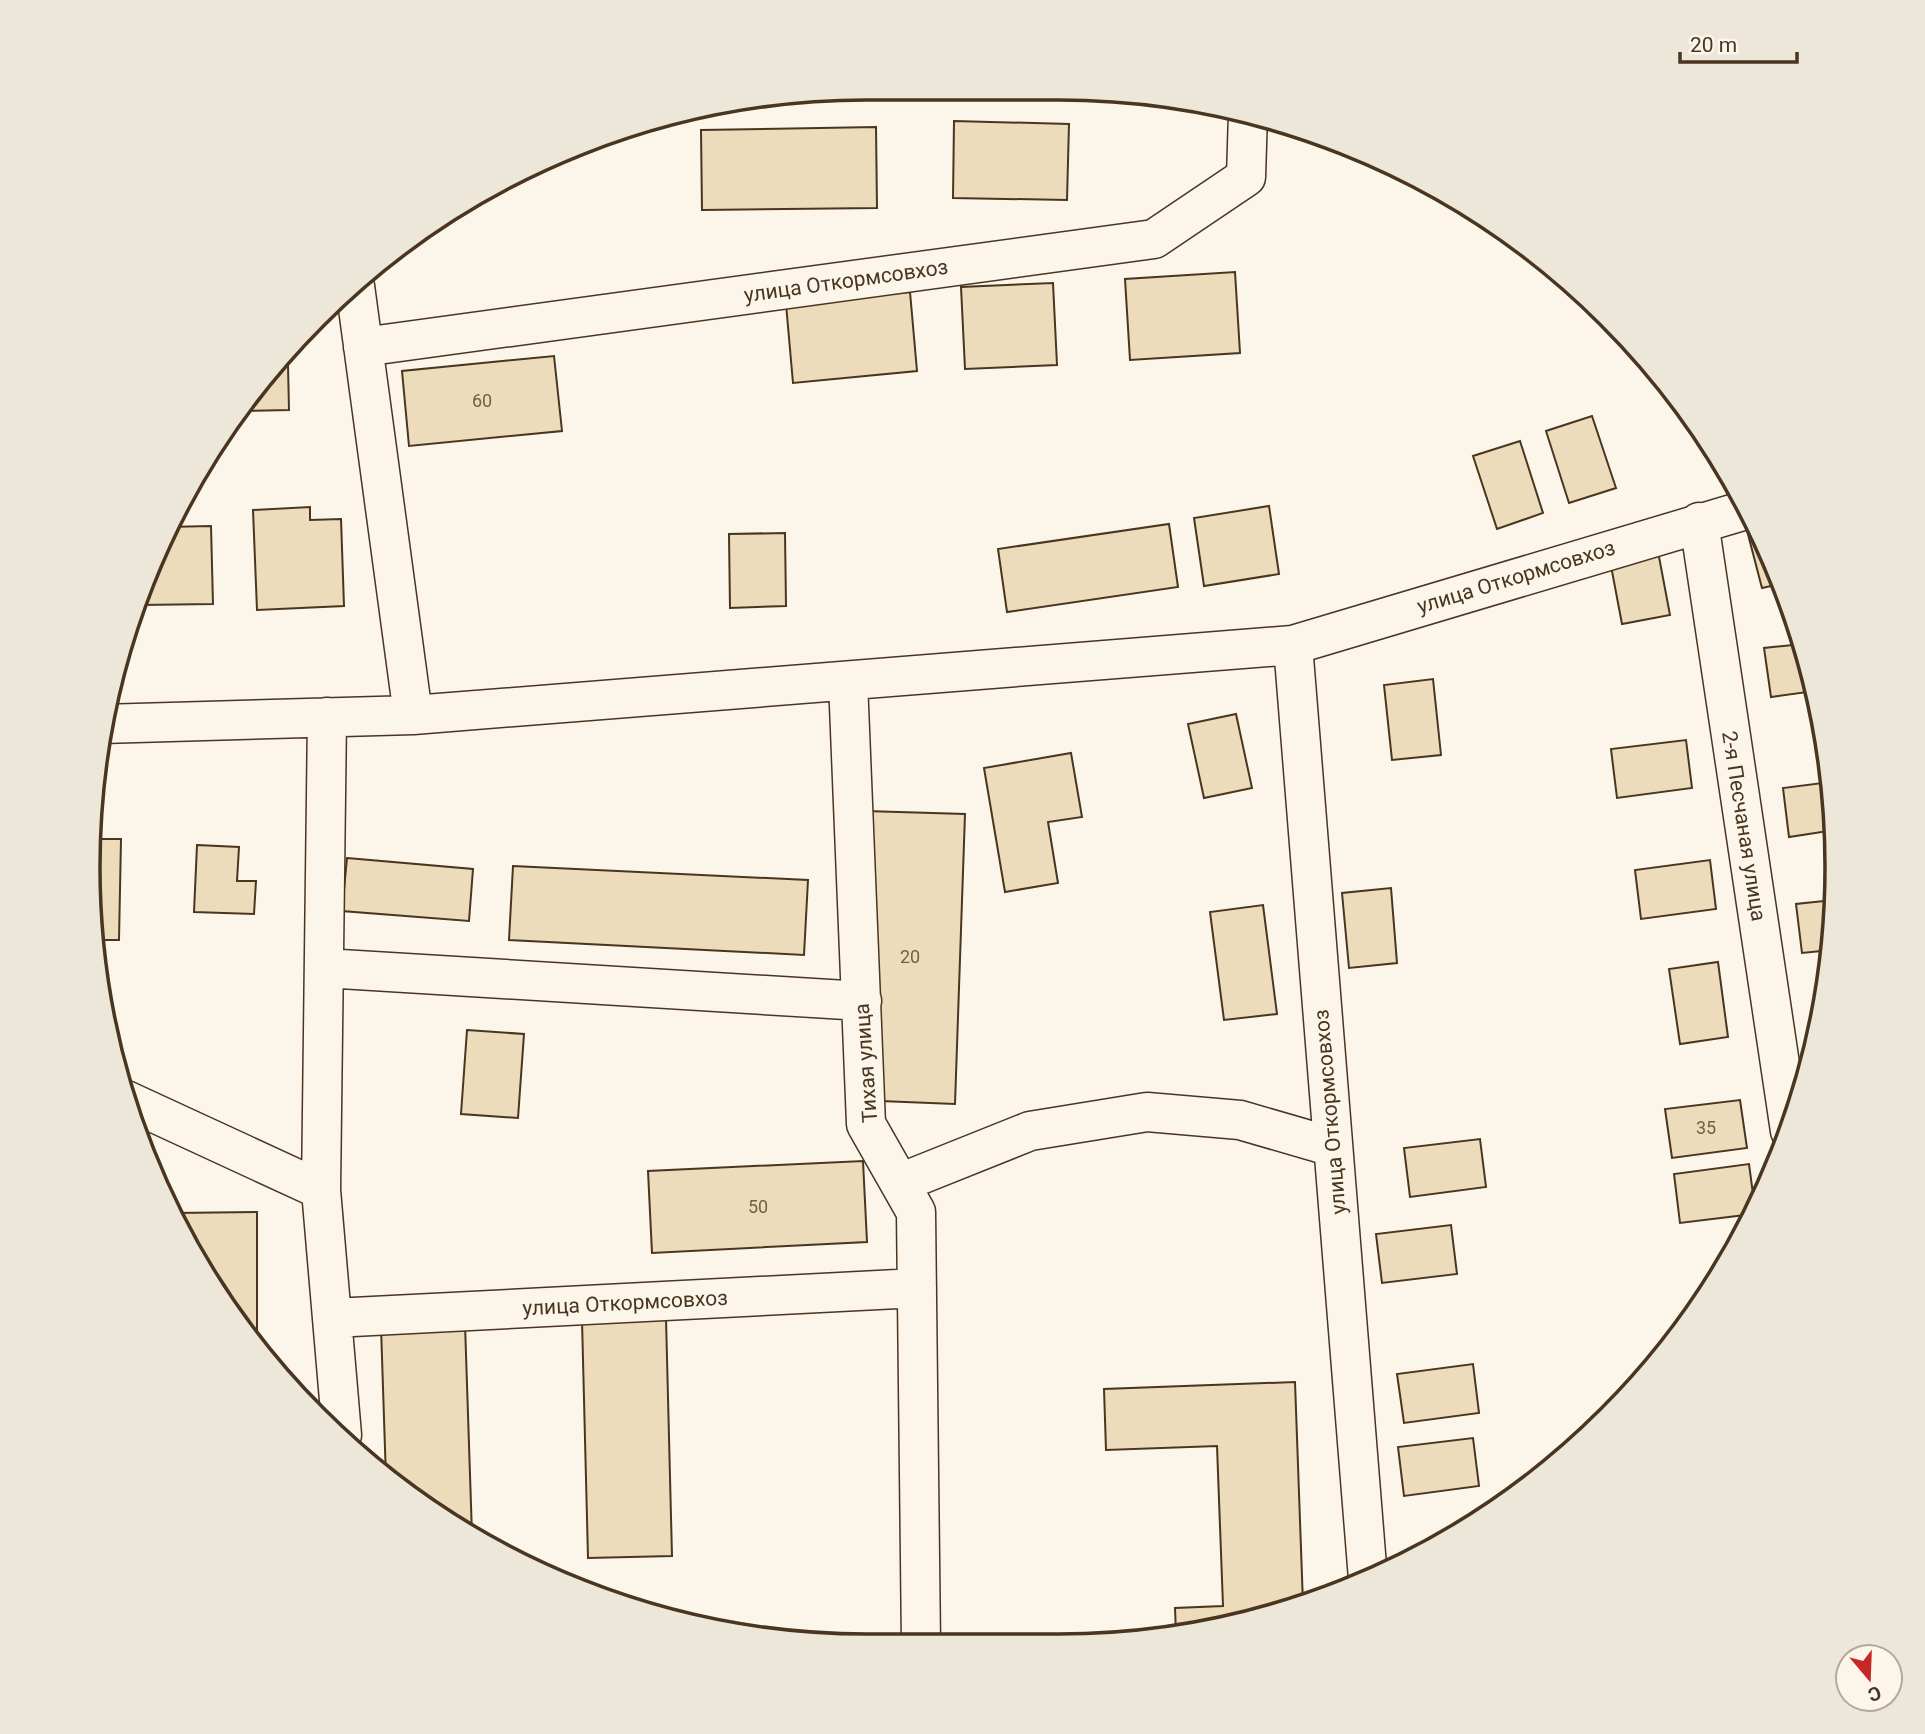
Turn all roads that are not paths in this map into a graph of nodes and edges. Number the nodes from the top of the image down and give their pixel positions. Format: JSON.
{"nodes":[{"id":1,"x":1248,"y":124,"type":"edge"},
{"id":2,"x":356,"y":294,"type":"edge"},
{"id":3,"x":363,"y":347,"type":"junction"},
{"id":4,"x":1737,"y":512,"type":"edge"},
{"id":5,"x":1699,"y":522,"type":"junction"},
{"id":6,"x":1293,"y":645,"type":"junction"},
{"id":7,"x":848,"y":681,"type":"junction"},
{"id":8,"x":413,"y":715,"type":"junction"},
{"id":9,"x":327,"y":717,"type":"junction"},
{"id":10,"x":113,"y":724,"type":"edge"},
{"id":11,"x":324,"y":968,"type":"junction"},
{"id":12,"x":862,"y":1001,"type":"junction"},
{"id":13,"x":137,"y":1105,"type":"edge"},
{"id":14,"x":1787,"y":1108,"type":"edge"},
{"id":15,"x":1333,"y":1147,"type":"junction"},
{"id":16,"x":900,"y":1183,"type":"junction"},
{"id":17,"x":321,"y":1190,"type":"junction"},
{"id":18,"x":917,"y":1288,"type":"junction"},
{"id":19,"x":333,"y":1318,"type":"junction"},
{"id":20,"x":341,"y":1426,"type":"edge"},
{"id":21,"x":1367,"y":1569,"type":"edge"},
{"id":22,"x":921,"y":1634,"type":"edge"}],
"edges":[{"from":1,"to":3,"type":"street","name":"улица Откормсовхоз"},
{"from":2,"to":3,"type":"street"},
{"from":3,"to":8,"type":"street"},
{"from":4,"to":5,"type":"street","name":"улица Откормсовхоз"},
{"from":5,"to":6,"type":"street","name":"улица Откормсовхоз"},
{"from":5,"to":14,"type":"street","name":"2-я Песчаная улица"},
{"from":6,"to":7,"type":"street","name":"улица Откормсовхоз"},
{"from":6,"to":15,"type":"street","name":"улица Откормсовхоз"},
{"from":7,"to":8,"type":"street","name":"улица Откормсовхоз"},
{"from":7,"to":12,"type":"street","name":"Тихая улица"},
{"from":8,"to":9,"type":"street","name":"улица Откормсовхоз"},
{"from":9,"to":10,"type":"street","name":"улица Откормсовхоз"},
{"from":9,"to":11,"type":"street"},
{"from":11,"to":12,"type":"street"},
{"from":11,"to":17,"type":"street"},
{"from":12,"to":16,"type":"street","name":"Тихая улица"},
{"from":13,"to":17,"type":"street"},
{"from":15,"to":16,"type":"street"},
{"from":15,"to":21,"type":"street","name":"улица Откормсовхоз"},
{"from":16,"to":18,"type":"street","name":"Тихая улица"},
{"from":17,"to":19,"type":"street"},
{"from":18,"to":19,"type":"street","name":"улица Откормсовхоз"},
{"from":18,"to":22,"type":"street","name":"Тихая улица"},
{"from":19,"to":20,"type":"street"}]}
